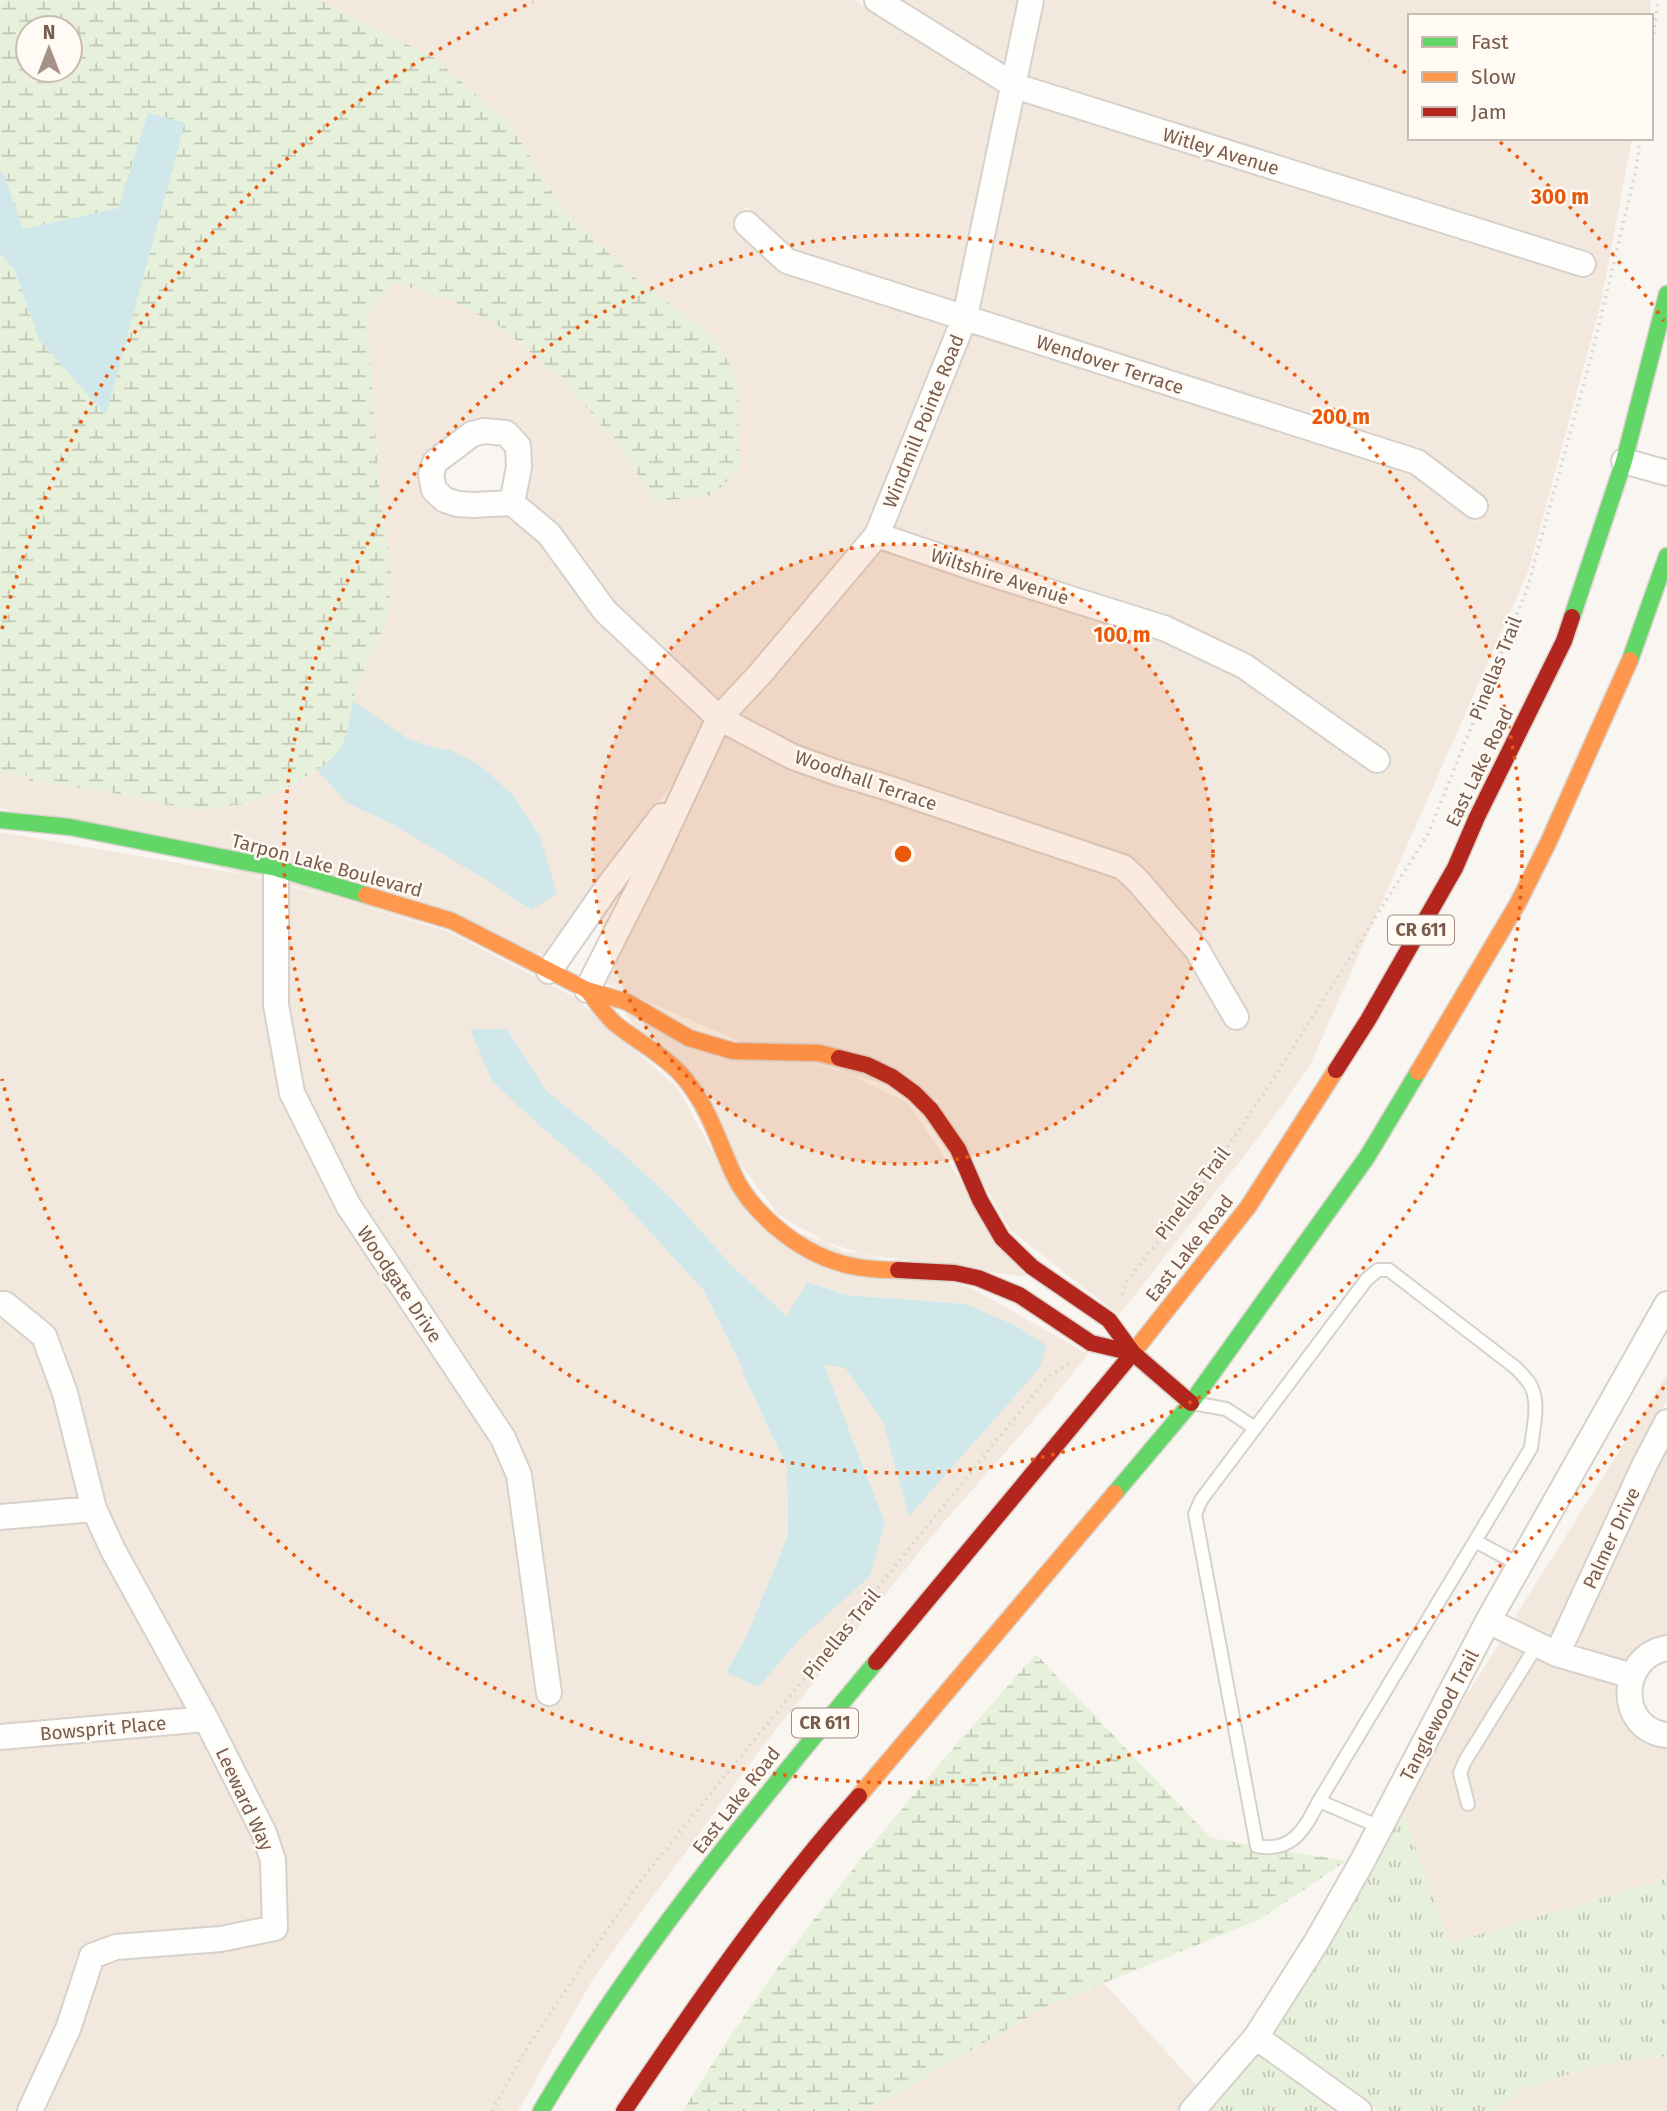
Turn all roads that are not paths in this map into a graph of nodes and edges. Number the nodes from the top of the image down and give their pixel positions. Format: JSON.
{"nodes":[{"id":1,"x":877,"y":0,"type":"edge"},
{"id":2,"x":1031,"y":0,"type":"edge"},
{"id":3,"x":1015,"y":86,"type":"junction"},
{"id":4,"x":747,"y":224,"type":"dead end"},
{"id":5,"x":1583,"y":264,"type":"dead end"},
{"id":6,"x":1667,"y":293,"type":"edge"},
{"id":7,"x":965,"y":317,"type":"junction"},
{"id":8,"x":1624,"y":461,"type":"junction"},
{"id":9,"x":1667,"y":473,"type":"edge"},
{"id":10,"x":512,"y":503,"type":"dead end"},
{"id":11,"x":1475,"y":506,"type":"dead end"},
{"id":12,"x":877,"y":535,"type":"junction"},
{"id":13,"x":1667,"y":556,"type":"edge"},
{"id":14,"x":719,"y":718,"type":"junction"},
{"id":15,"x":1377,"y":760,"type":"dead end"},
{"id":16,"x":688,"y":783,"type":"junction"},
{"id":17,"x":0,"y":820,"type":"edge"},
{"id":18,"x":276,"y":868,"type":"junction"},
{"id":19,"x":550,"y":971,"type":"junction"},
{"id":20,"x":587,"y":990,"type":"junction"},
{"id":21,"x":1236,"y":1017,"type":"dead end"},
{"id":22,"x":0,"y":1304,"type":"edge"},
{"id":23,"x":1667,"y":1304,"type":"edge"},
{"id":24,"x":1133,"y":1353,"type":"junction"},
{"id":25,"x":1191,"y":1403,"type":"junction"},
{"id":26,"x":1667,"y":1422,"type":"edge"},
{"id":27,"x":1255,"y":1428,"type":"junction"},
{"id":28,"x":94,"y":1508,"type":"junction"},
{"id":29,"x":0,"y":1517,"type":"edge"},
{"id":30,"x":1475,"y":1541,"type":"junction"},
{"id":31,"x":1520,"y":1565,"type":"junction"},
{"id":32,"x":1488,"y":1621,"type":"junction"},
{"id":33,"x":1667,"y":1648,"type":"edge"},
{"id":34,"x":1547,"y":1650,"type":"junction"},
{"id":35,"x":1632,"y":1676,"type":"junction"},
{"id":36,"x":549,"y":1693,"type":"dead end"},
{"id":37,"x":206,"y":1719,"type":"junction"},
{"id":38,"x":1667,"y":1735,"type":"edge"},
{"id":39,"x":0,"y":1737,"type":"edge"},
{"id":40,"x":1319,"y":1801,"type":"junction"},
{"id":41,"x":1468,"y":1804,"type":"dead end"},
{"id":42,"x":1380,"y":1827,"type":"junction"},
{"id":43,"x":1256,"y":2037,"type":"junction"},
{"id":44,"x":30,"y":2111,"type":"edge"},
{"id":45,"x":541,"y":2111,"type":"edge"},
{"id":46,"x":624,"y":2111,"type":"edge"},
{"id":47,"x":1192,"y":2111,"type":"edge"},
{"id":48,"x":1359,"y":2111,"type":"edge"}],
"edges":[{"from":1,"to":3,"type":"street","name":"Witley Avenue"},
{"from":2,"to":3,"type":"street","name":"Windmill Pointe Road"},
{"from":3,"to":5,"type":"street","name":"Witley Avenue"},
{"from":3,"to":7,"type":"street","name":"Windmill Pointe Road"},
{"from":4,"to":7,"type":"street","name":"Wendover Terrace"},
{"from":6,"to":8,"type":"main road","name":"East Lake Road","number":"CR 611"},
{"from":7,"to":11,"type":"street","name":"Wendover Terrace"},
{"from":7,"to":12,"type":"street","name":"Windmill Pointe Road"},
{"from":8,"to":9,"type":"street"},
{"from":8,"to":24,"type":"main road","name":"East Lake Road","number":"CR 611"},
{"from":10,"to":14,"type":"street","name":"Woodhall Terrace"},
{"from":12,"to":14,"type":"street","name":"Windmill Pointe Road"},
{"from":12,"to":15,"type":"street","name":"Wiltshire Avenue"},
{"from":13,"to":25,"type":"main road"},
{"from":14,"to":16,"type":"street","name":"Windmill Pointe Road"},
{"from":14,"to":21,"type":"street","name":"Woodhall Terrace"},
{"from":16,"to":19,"type":"street","name":"Windmill Pointe Road"},
{"from":16,"to":20,"type":"street","name":"Windmill Pointe Road"},
{"from":17,"to":18,"type":"main road","name":"Tarpon Lake Boulevard"},
{"from":18,"to":19,"type":"main road","name":"Tarpon Lake Boulevard"},
{"from":18,"to":36,"type":"street","name":"Woodgate Drive"},
{"from":19,"to":20,"type":"main road","name":"Tarpon Lake Boulevard"},
{"from":20,"to":24,"type":"main road","name":"Tarpon Lake Boulevard"},
{"from":20,"to":24,"type":"main road","name":"Tarpon Lake Boulevard"},
{"from":22,"to":28,"type":"street","name":"Leeward Way"},
{"from":23,"to":31,"type":"street","name":"Tanglewood Trail"},
{"from":24,"to":25,"type":"main road"},
{"from":24,"to":45,"type":"main road","name":"East Lake Road","number":"CR 611"},
{"from":25,"to":27,"type":"lane"},
{"from":25,"to":46,"type":"main road"},
{"from":26,"to":34,"type":"street","name":"Palmer Drive"},
{"from":27,"to":30,"type":"lane"},
{"from":27,"to":40,"type":"lane"},
{"from":28,"to":29,"type":"street"},
{"from":28,"to":37,"type":"street","name":"Leeward Way"},
{"from":30,"to":31,"type":"lane"},
{"from":30,"to":40,"type":"lane"},
{"from":31,"to":32,"type":"street","name":"Tanglewood Trail"},
{"from":32,"to":34,"type":"street"},
{"from":32,"to":42,"type":"street","name":"Tanglewood Trail"},
{"from":33,"to":35,"type":"street"},
{"from":34,"to":35,"type":"street"},
{"from":34,"to":41,"type":"lane"},
{"from":35,"to":38,"type":"street"},
{"from":37,"to":39,"type":"street","name":"Bowsprit Place"},
{"from":37,"to":44,"type":"street","name":"Leeward Way"},
{"from":40,"to":42,"type":"lane"},
{"from":42,"to":43,"type":"street","name":"Tanglewood Trail"},
{"from":43,"to":47,"type":"street","name":"Tanglewood Trail"},
{"from":43,"to":48,"type":"street"}]}
